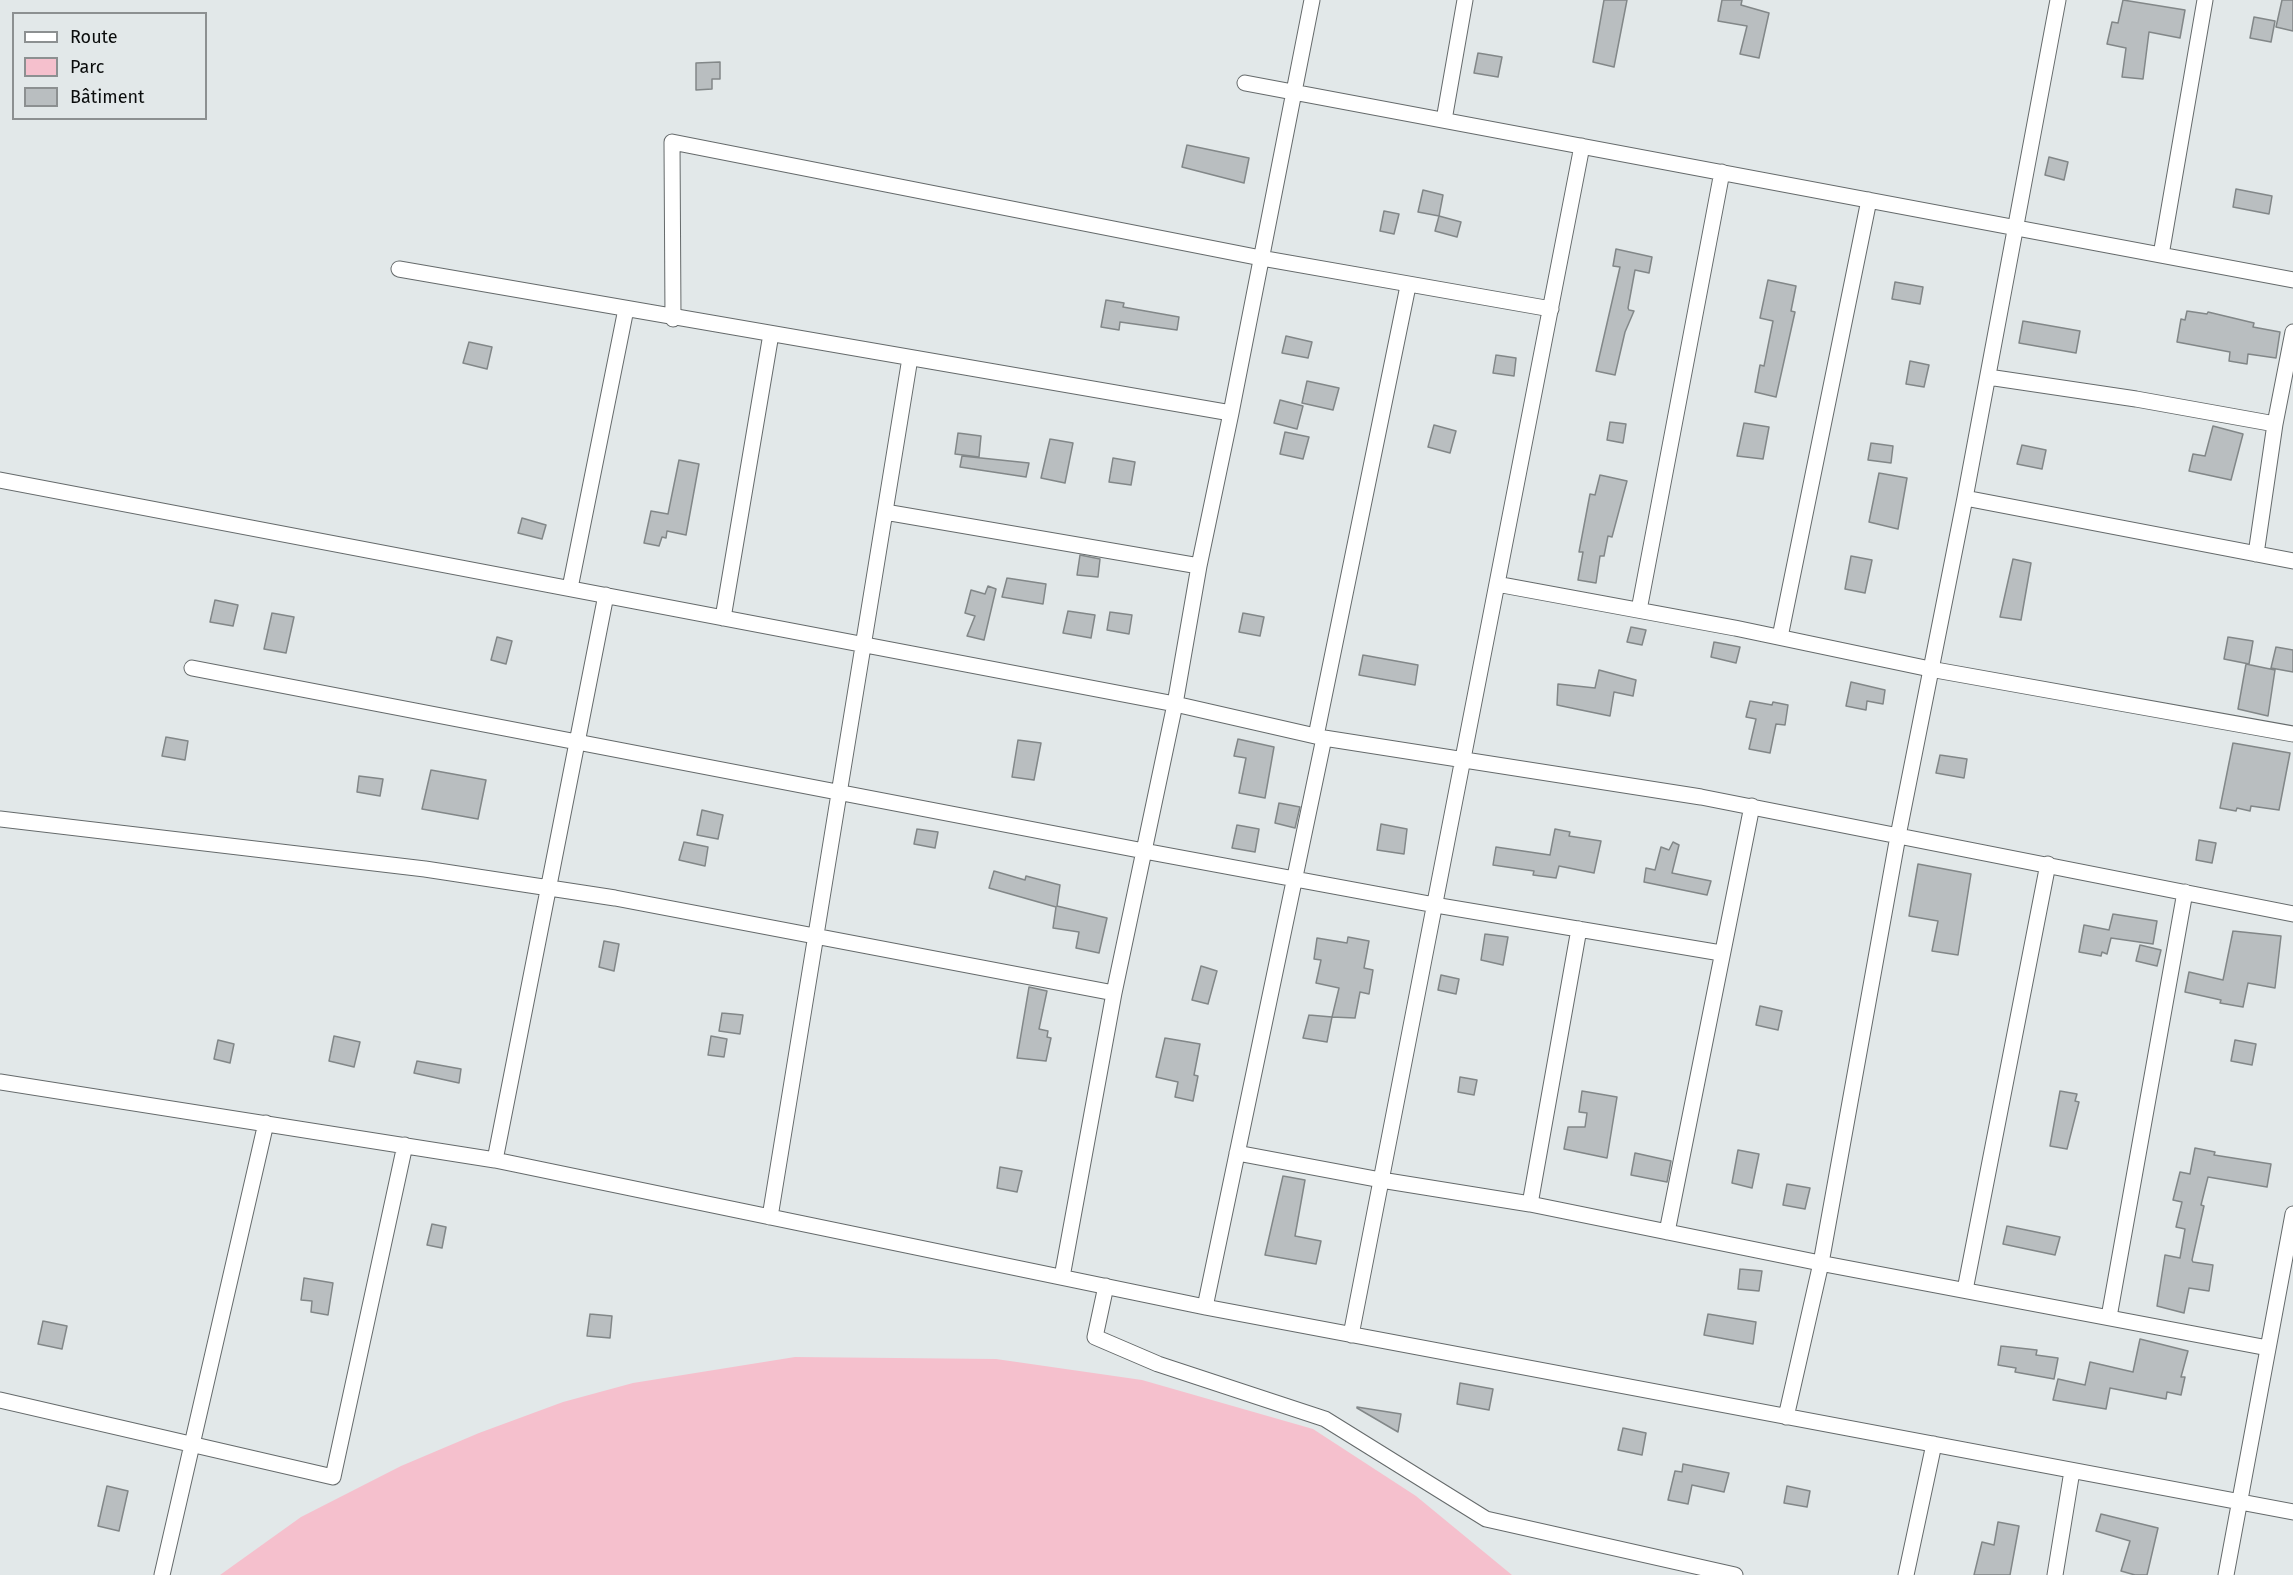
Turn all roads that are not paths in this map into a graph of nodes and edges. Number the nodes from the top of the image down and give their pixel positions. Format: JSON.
{"nodes":[{"id":1,"x":1312,"y":0,"type":"edge"},
{"id":2,"x":1466,"y":0,"type":"edge"},
{"id":3,"x":2058,"y":0,"type":"edge"},
{"id":4,"x":2205,"y":0,"type":"edge"},
{"id":5,"x":1245,"y":83,"type":"dead end"},
{"id":6,"x":1293,"y":92,"type":"junction"},
{"id":7,"x":1444,"y":120,"type":"junction"},
{"id":8,"x":1582,"y":146,"type":"junction"},
{"id":9,"x":1722,"y":172,"type":"junction"},
{"id":10,"x":1869,"y":200,"type":"junction"},
{"id":11,"x":2016,"y":228,"type":"junction"},
{"id":12,"x":2161,"y":255,"type":"junction"},
{"id":13,"x":1261,"y":258,"type":"junction"},
{"id":14,"x":399,"y":269,"type":"dead end"},
{"id":15,"x":2293,"y":280,"type":"edge"},
{"id":16,"x":1408,"y":286,"type":"junction"},
{"id":17,"x":626,"y":309,"type":"junction"},
{"id":18,"x":1551,"y":309,"type":"junction"},
{"id":19,"x":673,"y":318,"type":"junction"},
{"id":20,"x":2293,"y":332,"type":"edge"},
{"id":21,"x":771,"y":334,"type":"junction"},
{"id":22,"x":910,"y":358,"type":"junction"},
{"id":23,"x":1988,"y":377,"type":"junction"},
{"id":24,"x":1231,"y":413,"type":"junction"},
{"id":25,"x":2275,"y":424,"type":"junction"},
{"id":26,"x":0,"y":480,"type":"edge"},
{"id":27,"x":1965,"y":498,"type":"junction"},
{"id":28,"x":885,"y":512,"type":"junction"},
{"id":29,"x":2256,"y":554,"type":"junction"},
{"id":30,"x":2293,"y":561,"type":"edge"},
{"id":31,"x":1199,"y":566,"type":"junction"},
{"id":32,"x":1497,"y":584,"type":"junction"},
{"id":33,"x":570,"y":588,"type":"junction"},
{"id":34,"x":606,"y":595,"type":"junction"},
{"id":35,"x":1639,"y":610,"type":"junction"},
{"id":36,"x":723,"y":618,"type":"junction"},
{"id":37,"x":1780,"y":637,"type":"junction"},
{"id":38,"x":864,"y":644,"type":"junction"},
{"id":39,"x":192,"y":668,"type":"dead end"},
{"id":40,"x":1930,"y":669,"type":"junction"},
{"id":41,"x":1175,"y":704,"type":"junction"},
{"id":42,"x":2293,"y":734,"type":"edge"},
{"id":43,"x":1320,"y":737,"type":"junction"},
{"id":44,"x":577,"y":742,"type":"junction"},
{"id":45,"x":1463,"y":760,"type":"junction"},
{"id":46,"x":839,"y":793,"type":"junction"},
{"id":47,"x":1752,"y":806,"type":"junction"},
{"id":48,"x":0,"y":819,"type":"edge"},
{"id":49,"x":1898,"y":836,"type":"junction"},
{"id":50,"x":1144,"y":851,"type":"junction"},
{"id":51,"x":2048,"y":864,"type":"junction"},
{"id":52,"x":1295,"y":878,"type":"junction"},
{"id":53,"x":548,"y":888,"type":"junction"},
{"id":54,"x":2185,"y":892,"type":"junction"},
{"id":55,"x":1435,"y":905,"type":"junction"},
{"id":56,"x":2293,"y":914,"type":"edge"},
{"id":57,"x":1579,"y":929,"type":"junction"},
{"id":58,"x":816,"y":936,"type":"junction"},
{"id":59,"x":1721,"y":953,"type":"junction"},
{"id":60,"x":1114,"y":993,"type":"junction"},
{"id":61,"x":0,"y":1082,"type":"edge"},
{"id":62,"x":266,"y":1124,"type":"junction"},
{"id":63,"x":405,"y":1145,"type":"junction"},
{"id":64,"x":1237,"y":1153,"type":"junction"},
{"id":65,"x":495,"y":1160,"type":"junction"},
{"id":66,"x":1381,"y":1180,"type":"junction"},
{"id":67,"x":1530,"y":1204,"type":"junction"},
{"id":68,"x":2293,"y":1214,"type":"edge"},
{"id":69,"x":770,"y":1217,"type":"junction"},
{"id":70,"x":1667,"y":1232,"type":"junction"},
{"id":71,"x":1821,"y":1263,"type":"junction"},
{"id":72,"x":1062,"y":1278,"type":"junction"},
{"id":73,"x":1106,"y":1286,"type":"junction"},
{"id":74,"x":1965,"y":1290,"type":"junction"},
{"id":75,"x":1204,"y":1307,"type":"junction"},
{"id":76,"x":2109,"y":1317,"type":"junction"},
{"id":77,"x":1351,"y":1335,"type":"junction"},
{"id":78,"x":2268,"y":1348,"type":"junction"},
{"id":79,"x":0,"y":1400,"type":"edge"},
{"id":80,"x":1786,"y":1417,"type":"junction"},
{"id":81,"x":192,"y":1444,"type":"junction"},
{"id":82,"x":1934,"y":1444,"type":"junction"},
{"id":83,"x":2073,"y":1471,"type":"junction"},
{"id":84,"x":2239,"y":1502,"type":"junction"},
{"id":85,"x":2293,"y":1512,"type":"edge"},
{"id":86,"x":162,"y":1575,"type":"edge"},
{"id":87,"x":1735,"y":1575,"type":"edge"},
{"id":88,"x":1906,"y":1575,"type":"edge"},
{"id":89,"x":2055,"y":1575,"type":"edge"},
{"id":90,"x":2226,"y":1575,"type":"edge"}],
"edges":[{"from":1,"to":6,"type":"street"},
{"from":2,"to":7,"type":"street"},
{"from":3,"to":11,"type":"street"},
{"from":4,"to":12,"type":"street"},
{"from":5,"to":6,"type":"street"},
{"from":6,"to":7,"type":"street"},
{"from":6,"to":13,"type":"street"},
{"from":7,"to":8,"type":"street"},
{"from":8,"to":9,"type":"street"},
{"from":8,"to":18,"type":"street"},
{"from":9,"to":10,"type":"street"},
{"from":9,"to":35,"type":"street"},
{"from":10,"to":11,"type":"street"},
{"from":10,"to":37,"type":"street"},
{"from":11,"to":12,"type":"street"},
{"from":11,"to":23,"type":"street"},
{"from":12,"to":15,"type":"street"},
{"from":13,"to":16,"type":"street"},
{"from":13,"to":19,"type":"street"},
{"from":13,"to":24,"type":"street"},
{"from":14,"to":17,"type":"street"},
{"from":16,"to":18,"type":"street"},
{"from":16,"to":43,"type":"street"},
{"from":17,"to":19,"type":"street"},
{"from":17,"to":33,"type":"street"},
{"from":18,"to":32,"type":"street"},
{"from":19,"to":21,"type":"street"},
{"from":20,"to":25,"type":"street"},
{"from":21,"to":22,"type":"street"},
{"from":21,"to":36,"type":"street"},
{"from":22,"to":24,"type":"street"},
{"from":22,"to":28,"type":"street"},
{"from":23,"to":25,"type":"street"},
{"from":23,"to":27,"type":"street"},
{"from":24,"to":31,"type":"street"},
{"from":25,"to":29,"type":"street"},
{"from":26,"to":33,"type":"street"},
{"from":27,"to":29,"type":"street"},
{"from":27,"to":40,"type":"street"},
{"from":28,"to":31,"type":"street"},
{"from":28,"to":38,"type":"street"},
{"from":29,"to":30,"type":"street"},
{"from":31,"to":41,"type":"street"},
{"from":32,"to":35,"type":"street"},
{"from":32,"to":45,"type":"street"},
{"from":33,"to":34,"type":"street"},
{"from":34,"to":36,"type":"street"},
{"from":34,"to":44,"type":"street"},
{"from":35,"to":37,"type":"street"},
{"from":36,"to":38,"type":"street"},
{"from":37,"to":40,"type":"street"},
{"from":38,"to":41,"type":"street"},
{"from":38,"to":46,"type":"street"},
{"from":39,"to":44,"type":"street"},
{"from":40,"to":42,"type":"street"},
{"from":40,"to":49,"type":"street"},
{"from":41,"to":43,"type":"street"},
{"from":41,"to":50,"type":"street"},
{"from":43,"to":45,"type":"street"},
{"from":43,"to":52,"type":"street"},
{"from":44,"to":46,"type":"street"},
{"from":44,"to":53,"type":"street"},
{"from":45,"to":47,"type":"street"},
{"from":45,"to":55,"type":"street"},
{"from":46,"to":50,"type":"street"},
{"from":46,"to":58,"type":"street"},
{"from":47,"to":49,"type":"street"},
{"from":47,"to":59,"type":"street"},
{"from":48,"to":53,"type":"street"},
{"from":49,"to":51,"type":"street"},
{"from":49,"to":71,"type":"street"},
{"from":50,"to":52,"type":"street"},
{"from":50,"to":60,"type":"street"},
{"from":51,"to":54,"type":"street"},
{"from":51,"to":74,"type":"street"},
{"from":52,"to":55,"type":"street"},
{"from":52,"to":64,"type":"street"},
{"from":53,"to":58,"type":"street"},
{"from":53,"to":65,"type":"street"},
{"from":54,"to":56,"type":"street"},
{"from":54,"to":76,"type":"street"},
{"from":55,"to":57,"type":"street"},
{"from":55,"to":66,"type":"street"},
{"from":57,"to":59,"type":"street"},
{"from":57,"to":67,"type":"street"},
{"from":58,"to":60,"type":"street"},
{"from":58,"to":69,"type":"street"},
{"from":59,"to":70,"type":"street"},
{"from":60,"to":72,"type":"street"},
{"from":61,"to":62,"type":"street"},
{"from":62,"to":63,"type":"street"},
{"from":62,"to":81,"type":"street"},
{"from":63,"to":65,"type":"street"},
{"from":63,"to":81,"type":"street"},
{"from":64,"to":66,"type":"street"},
{"from":64,"to":75,"type":"street"},
{"from":65,"to":69,"type":"street"},
{"from":66,"to":67,"type":"street"},
{"from":66,"to":77,"type":"street"},
{"from":67,"to":70,"type":"street"},
{"from":68,"to":78,"type":"street"},
{"from":69,"to":72,"type":"street"},
{"from":70,"to":71,"type":"street"},
{"from":71,"to":74,"type":"street"},
{"from":71,"to":80,"type":"street"},
{"from":72,"to":73,"type":"street"},
{"from":73,"to":75,"type":"street"},
{"from":73,"to":87,"type":"street"},
{"from":74,"to":76,"type":"street"},
{"from":75,"to":77,"type":"street"},
{"from":76,"to":78,"type":"street"},
{"from":77,"to":80,"type":"street"},
{"from":78,"to":84,"type":"street"},
{"from":79,"to":81,"type":"street"},
{"from":80,"to":82,"type":"street"},
{"from":81,"to":86,"type":"street"},
{"from":82,"to":83,"type":"street"},
{"from":82,"to":88,"type":"street"},
{"from":83,"to":84,"type":"street"},
{"from":83,"to":89,"type":"street"},
{"from":84,"to":85,"type":"street"},
{"from":84,"to":90,"type":"street"}]}
